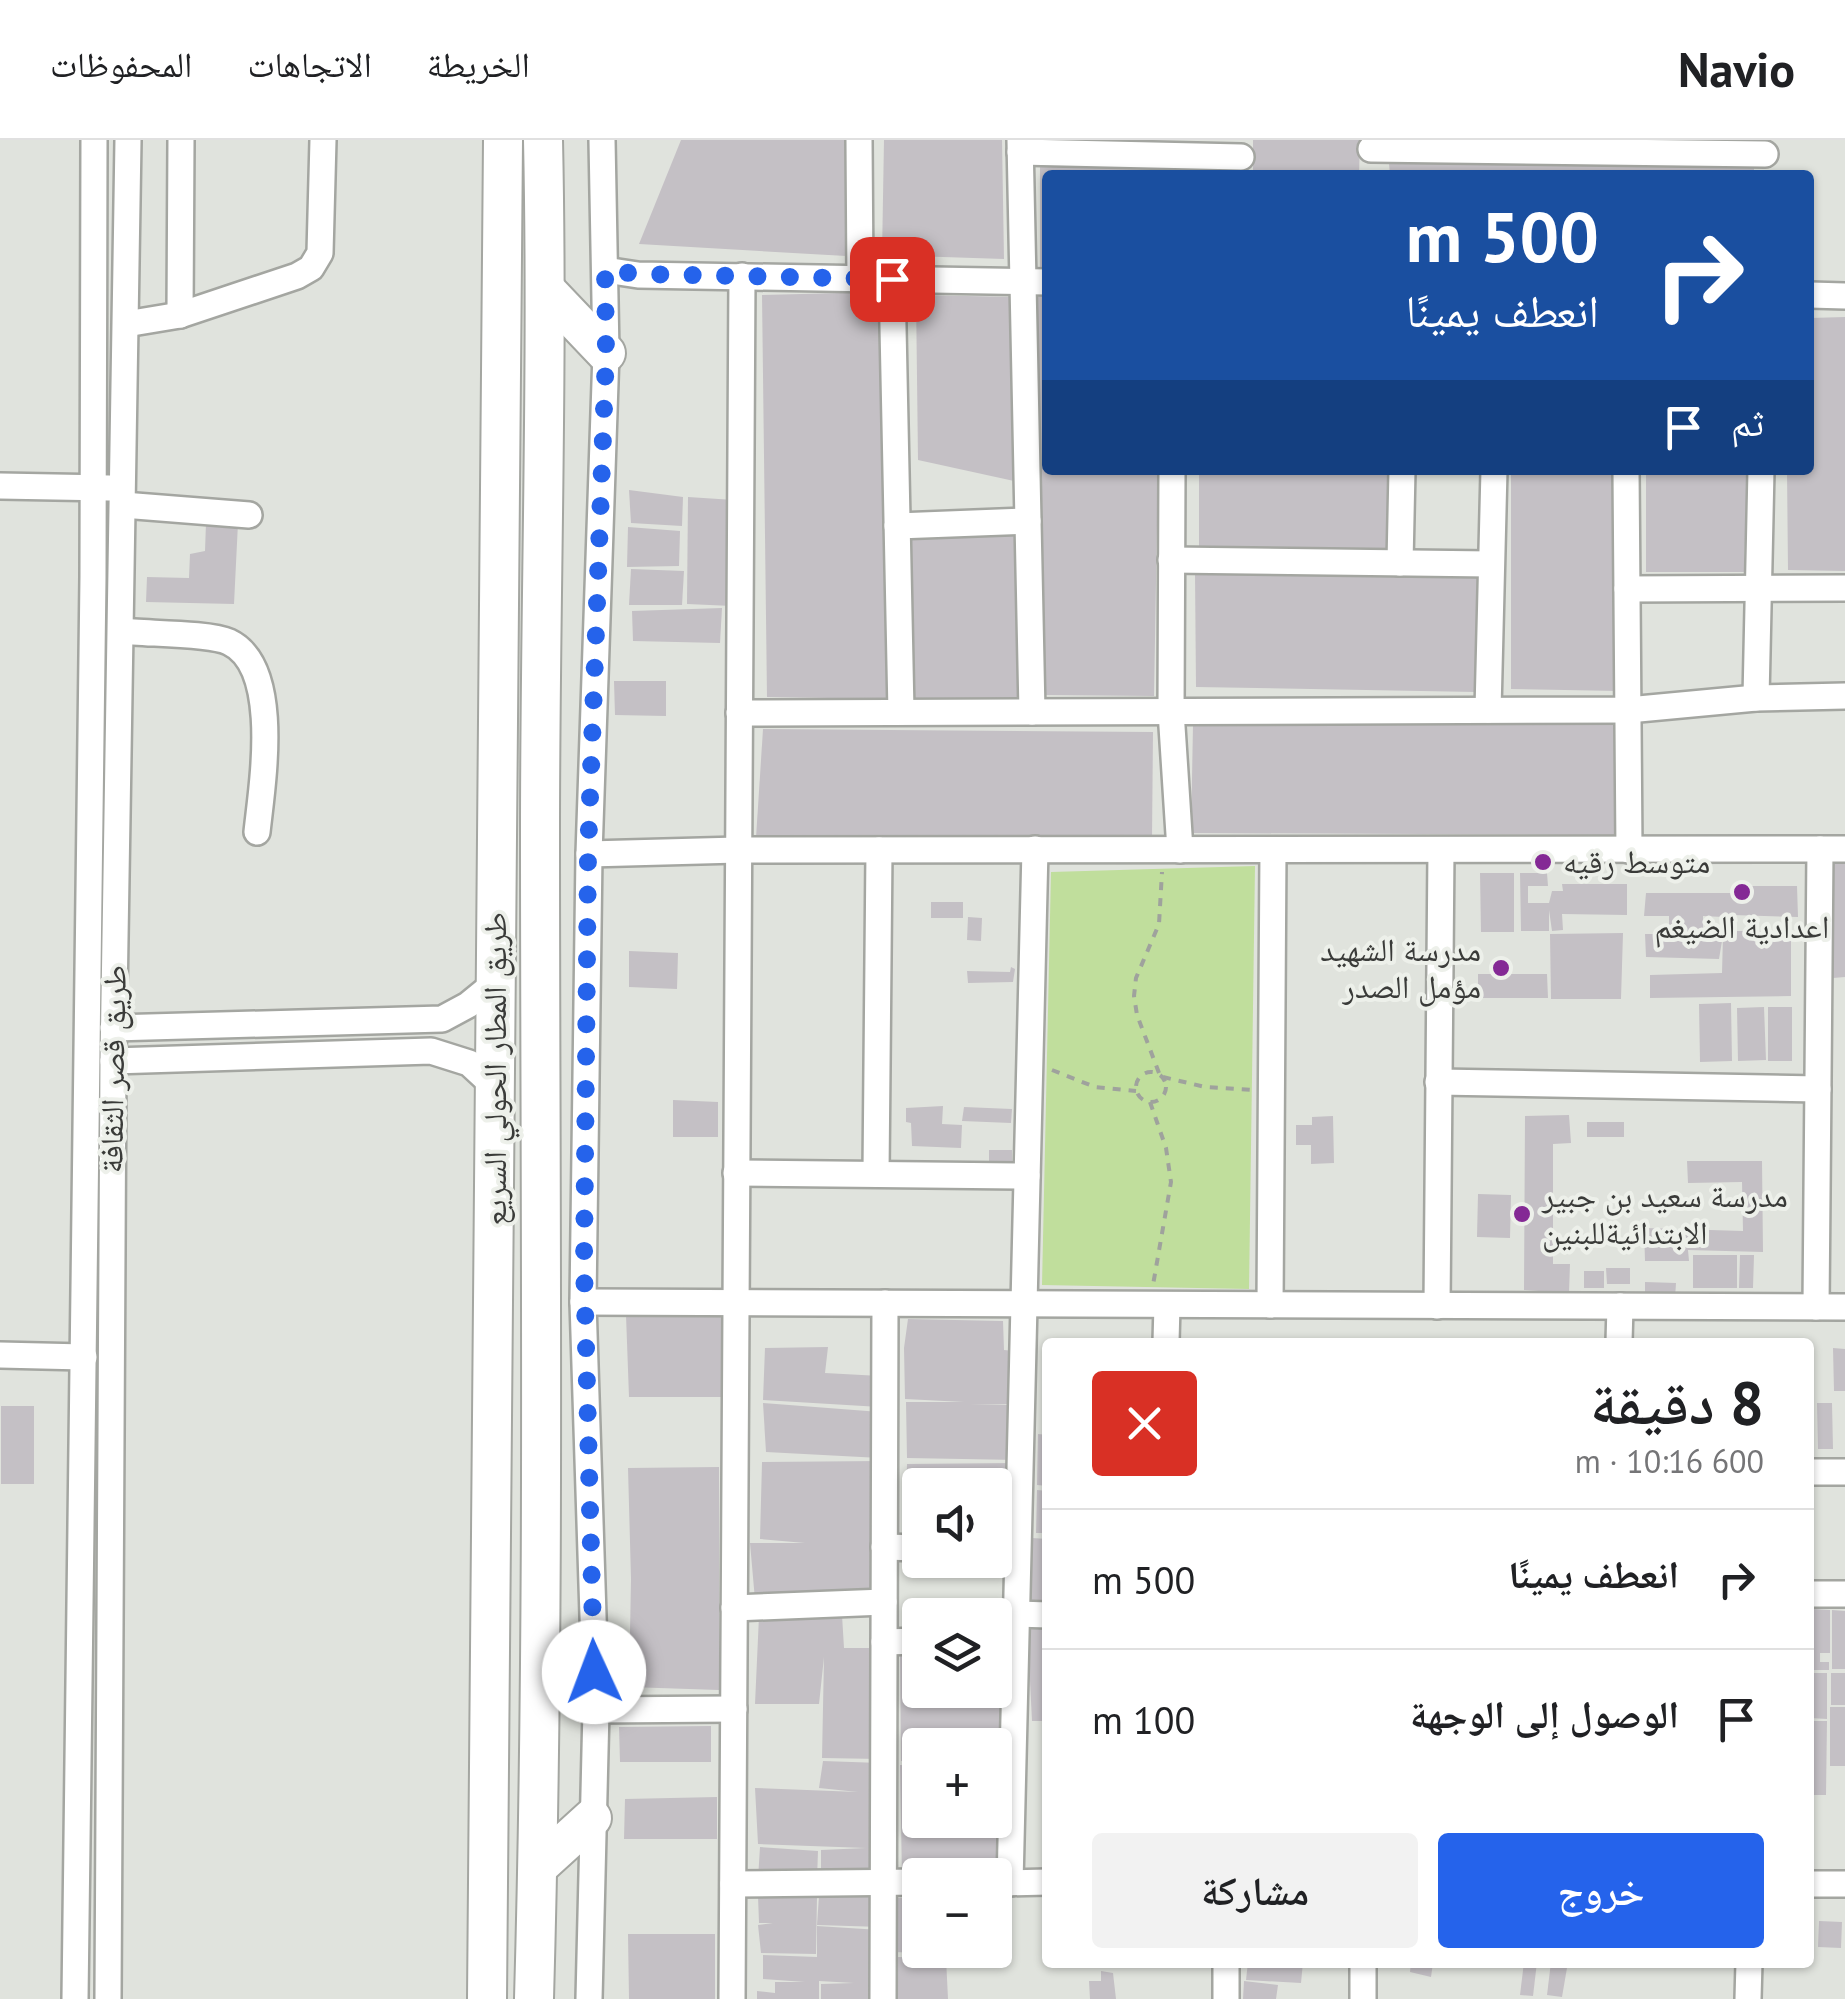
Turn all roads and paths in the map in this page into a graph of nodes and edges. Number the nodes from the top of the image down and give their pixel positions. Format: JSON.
{"nodes":[{"id":1,"x":94,"y":140,"type":"edge"},
{"id":2,"x":128,"y":140,"type":"edge"},
{"id":3,"x":181,"y":140,"type":"edge"},
{"id":4,"x":323,"y":140,"type":"edge"},
{"id":5,"x":504,"y":140,"type":"edge"},
{"id":6,"x":543,"y":140,"type":"edge"},
{"id":7,"x":602,"y":140,"type":"edge"},
{"id":8,"x":860,"y":140,"type":"edge"},
{"id":9,"x":1371,"y":144,"type":"edge"},
{"id":10,"x":1476,"y":145,"type":"edge"},
{"id":11,"x":1020,"y":146,"type":"edge"},
{"id":12,"x":1674,"y":146,"type":"edge"},
{"id":13,"x":1765,"y":156,"type":"edge"},
{"id":14,"x":1241,"y":157,"type":"edge"},
{"id":15,"x":1370,"y":170,"type":"edge"},
{"id":16,"x":605,"y":270,"type":"junction"},
{"id":17,"x":742,"y":276,"type":"junction"},
{"id":18,"x":860,"y":278,"type":"junction"},
{"id":19,"x":892,"y":279,"type":"junction"},
{"id":20,"x":1035,"y":281,"type":"edge"},
{"id":21,"x":546,"y":290,"type":"junction"},
{"id":22,"x":1814,"y":295,"type":"edge"},
{"id":23,"x":1845,"y":296,"type":"edge"},
{"id":24,"x":180,"y":316,"type":"junction"},
{"id":25,"x":126,"y":324,"type":"junction"},
{"id":26,"x":606,"y":353,"type":"junction"},
{"id":27,"x":1172,"y":475,"type":"edge"},
{"id":28,"x":1402,"y":475,"type":"edge"},
{"id":29,"x":1494,"y":475,"type":"edge"},
{"id":30,"x":1626,"y":475,"type":"edge"},
{"id":31,"x":1761,"y":475,"type":"edge"},
{"id":32,"x":0,"y":486,"type":"edge"},
{"id":33,"x":94,"y":488,"type":"junction"},
{"id":34,"x":124,"y":497,"type":"junction"},
{"id":35,"x":248,"y":516,"type":"dead end"},
{"id":36,"x":1028,"y":521,"type":"junction"},
{"id":37,"x":897,"y":526,"type":"junction"},
{"id":38,"x":1171,"y":560,"type":"junction"},
{"id":39,"x":1400,"y":564,"type":"junction"},
{"id":40,"x":1491,"y":564,"type":"junction"},
{"id":41,"x":1758,"y":588,"type":"junction"},
{"id":42,"x":1845,"y":588,"type":"edge"},
{"id":43,"x":1627,"y":589,"type":"junction"},
{"id":44,"x":121,"y":631,"type":"junction"},
{"id":45,"x":1845,"y":696,"type":"edge"},
{"id":46,"x":1756,"y":698,"type":"junction"},
{"id":47,"x":1488,"y":710,"type":"junction"},
{"id":48,"x":1628,"y":710,"type":"junction"},
{"id":49,"x":901,"y":712,"type":"junction"},
{"id":50,"x":1032,"y":712,"type":"junction"},
{"id":51,"x":1171,"y":712,"type":"junction"},
{"id":52,"x":740,"y":713,"type":"junction"},
{"id":53,"x":257,"y":832,"type":"dead end"},
{"id":54,"x":1171,"y":849,"type":"junction"},
{"id":55,"x":1833,"y":849,"type":"edge"},
{"id":56,"x":738,"y":850,"type":"junction"},
{"id":57,"x":879,"y":850,"type":"junction"},
{"id":58,"x":1035,"y":850,"type":"junction"},
{"id":59,"x":1273,"y":850,"type":"junction"},
{"id":60,"x":1440,"y":850,"type":"junction"},
{"id":61,"x":1629,"y":850,"type":"junction"},
{"id":62,"x":588,"y":854,"type":"junction"},
{"id":63,"x":495,"y":983,"type":"junction"},
{"id":64,"x":442,"y":1019,"type":"junction"},
{"id":65,"x":113,"y":1028,"type":"junction"},
{"id":66,"x":448,"y":1054,"type":"junction"},
{"id":67,"x":113,"y":1061,"type":"junction"},
{"id":68,"x":1042,"y":1066,"type":"dead end"},
{"id":69,"x":1161,"y":1075,"type":"junction"},
{"id":70,"x":1438,"y":1082,"type":"junction"},
{"id":71,"x":1818,"y":1089,"type":"junction"},
{"id":72,"x":1136,"y":1091,"type":"junction"},
{"id":73,"x":1272,"y":1092,"type":"junction"},
{"id":74,"x":495,"y":1102,"type":"junction"},
{"id":75,"x":1150,"y":1102,"type":"junction"},
{"id":76,"x":543,"y":1119,"type":"junction"},
{"id":77,"x":736,"y":1173,"type":"junction"},
{"id":78,"x":876,"y":1174,"type":"junction"},
{"id":79,"x":1027,"y":1176,"type":"junction"},
{"id":80,"x":494,"y":1216,"type":"junction"},
{"id":81,"x":542,"y":1226,"type":"junction"},
{"id":82,"x":584,"y":1302,"type":"junction"},
{"id":83,"x":736,"y":1303,"type":"junction"},
{"id":84,"x":884,"y":1303,"type":"junction"},
{"id":85,"x":1024,"y":1304,"type":"junction"},
{"id":86,"x":1158,"y":1304,"type":"junction"},
{"id":87,"x":1270,"y":1305,"type":"junction"},
{"id":88,"x":1437,"y":1306,"type":"junction"},
{"id":89,"x":1620,"y":1306,"type":"junction"},
{"id":90,"x":1816,"y":1307,"type":"junction"},
{"id":91,"x":1845,"y":1307,"type":"edge"},
{"id":92,"x":1165,"y":1338,"type":"edge"},
{"id":93,"x":1620,"y":1338,"type":"edge"},
{"id":94,"x":0,"y":1355,"type":"edge"},
{"id":95,"x":84,"y":1357,"type":"junction"},
{"id":96,"x":1814,"y":1472,"type":"edge"},
{"id":97,"x":1845,"y":1472,"type":"edge"},
{"id":98,"x":1012,"y":1477,"type":"edge"},
{"id":99,"x":884,"y":1547,"type":"junction"},
{"id":100,"x":902,"y":1548,"type":"edge"},
{"id":101,"x":1814,"y":1594,"type":"edge"},
{"id":102,"x":1845,"y":1594,"type":"edge"},
{"id":103,"x":884,"y":1602,"type":"junction"},
{"id":104,"x":734,"y":1608,"type":"junction"},
{"id":105,"x":1042,"y":1617,"type":"edge"},
{"id":106,"x":1012,"y":1629,"type":"edge"},
{"id":107,"x":884,"y":1642,"type":"junction"},
{"id":108,"x":902,"y":1642,"type":"edge"},
{"id":109,"x":734,"y":1708,"type":"junction"},
{"id":110,"x":1007,"y":1708,"type":"edge"},
{"id":111,"x":596,"y":1710,"type":"junction"},
{"id":112,"x":592,"y":1818,"type":"junction"},
{"id":113,"x":1004,"y":1858,"type":"edge"},
{"id":114,"x":538,"y":1867,"type":"junction"},
{"id":115,"x":883,"y":1882,"type":"junction"},
{"id":116,"x":902,"y":1882,"type":"edge"},
{"id":117,"x":1042,"y":1882,"type":"edge"},
{"id":118,"x":1012,"y":1883,"type":"edge"},
{"id":119,"x":734,"y":1884,"type":"junction"},
{"id":120,"x":1814,"y":1884,"type":"edge"},
{"id":121,"x":1845,"y":1884,"type":"edge"},
{"id":122,"x":1226,"y":1968,"type":"edge"},
{"id":123,"x":1364,"y":1968,"type":"edge"},
{"id":124,"x":1749,"y":1968,"type":"edge"},
{"id":125,"x":75,"y":1999,"type":"edge"},
{"id":126,"x":108,"y":1999,"type":"edge"},
{"id":127,"x":487,"y":1999,"type":"edge"},
{"id":128,"x":534,"y":1999,"type":"edge"},
{"id":129,"x":589,"y":1999,"type":"edge"},
{"id":130,"x":732,"y":1999,"type":"edge"},
{"id":131,"x":883,"y":1999,"type":"edge"},
{"id":132,"x":1226,"y":1999,"type":"edge"},
{"id":133,"x":1363,"y":1999,"type":"edge"},
{"id":134,"x":1748,"y":1999,"type":"edge"}],
"edges":[{"from":1,"to":33,"type":"street","name":"طريق قصر الثقافة"},
{"from":2,"to":25,"type":"street","name":"طريق قصر الثقافة"},
{"from":3,"to":24,"type":"street"},
{"from":4,"to":24,"type":"street"},
{"from":5,"to":63,"type":"highway","name":"طريق المطار الحولي السريع"},
{"from":6,"to":21,"type":"highway","name":"طريق المطار الحولي السريع"},
{"from":7,"to":16,"type":"street"},
{"from":8,"to":18,"type":"street"},
{"from":9,"to":10,"type":"street"},
{"from":9,"to":15,"type":"street"},
{"from":10,"to":12,"type":"street"},
{"from":11,"to":14,"type":"street"},
{"from":11,"to":20,"type":"street"},
{"from":12,"to":13,"type":"street"},
{"from":16,"to":17,"type":"street"},
{"from":16,"to":26,"type":"street"},
{"from":17,"to":18,"type":"street"},
{"from":17,"to":52,"type":"street"},
{"from":18,"to":19,"type":"street"},
{"from":19,"to":20,"type":"street"},
{"from":19,"to":37,"type":"street"},
{"from":20,"to":36,"type":"street"},
{"from":21,"to":26,"type":"highway"},
{"from":21,"to":76,"type":"highway","name":"طريق المطار الحولي السريع"},
{"from":22,"to":23,"type":"street"},
{"from":24,"to":25,"type":"street"},
{"from":25,"to":34,"type":"street","name":"طريق قصر الثقافة"},
{"from":26,"to":62,"type":"street"},
{"from":27,"to":38,"type":"street"},
{"from":28,"to":39,"type":"street"},
{"from":29,"to":40,"type":"street"},
{"from":30,"to":43,"type":"street"},
{"from":31,"to":41,"type":"street"},
{"from":32,"to":33,"type":"street"},
{"from":33,"to":34,"type":"street"},
{"from":33,"to":95,"type":"street","name":"طريق قصر الثقافة"},
{"from":34,"to":35,"type":"street"},
{"from":34,"to":44,"type":"street","name":"طريق قصر الثقافة"},
{"from":36,"to":37,"type":"street"},
{"from":36,"to":50,"type":"street"},
{"from":37,"to":49,"type":"street"},
{"from":38,"to":39,"type":"street"},
{"from":38,"to":51,"type":"street"},
{"from":39,"to":40,"type":"street"},
{"from":40,"to":47,"type":"street"},
{"from":41,"to":42,"type":"street"},
{"from":41,"to":43,"type":"street"},
{"from":41,"to":46,"type":"street"},
{"from":43,"to":48,"type":"street"},
{"from":44,"to":53,"type":"street"},
{"from":44,"to":65,"type":"street","name":"طريق قصر الثقافة"},
{"from":45,"to":46,"type":"street"},
{"from":46,"to":48,"type":"street"},
{"from":47,"to":48,"type":"street"},
{"from":47,"to":51,"type":"street"},
{"from":48,"to":61,"type":"street"},
{"from":49,"to":50,"type":"street"},
{"from":49,"to":52,"type":"street"},
{"from":50,"to":51,"type":"street"},
{"from":51,"to":54,"type":"street"},
{"from":52,"to":56,"type":"street"},
{"from":54,"to":58,"type":"street"},
{"from":54,"to":59,"type":"street"},
{"from":54,"to":69,"type":"path"},
{"from":55,"to":61,"type":"street"},
{"from":55,"to":71,"type":"street"},
{"from":56,"to":57,"type":"street"},
{"from":56,"to":62,"type":"street"},
{"from":56,"to":77,"type":"street"},
{"from":57,"to":58,"type":"street"},
{"from":57,"to":78,"type":"street"},
{"from":58,"to":79,"type":"street"},
{"from":59,"to":60,"type":"street"},
{"from":59,"to":73,"type":"street"},
{"from":60,"to":61,"type":"street"},
{"from":60,"to":70,"type":"street"},
{"from":62,"to":82,"type":"street"},
{"from":63,"to":64,"type":"street"},
{"from":63,"to":74,"type":"highway","name":"طريق المطار الحولي السريع"},
{"from":64,"to":65,"type":"street"},
{"from":64,"to":66,"type":"street"},
{"from":65,"to":67,"type":"street","name":"طريق قصر الثقافة"},
{"from":66,"to":67,"type":"street"},
{"from":66,"to":74,"type":"street"},
{"from":67,"to":126,"type":"street","name":"طريق قصر الثقافة"},
{"from":68,"to":72,"type":"path"},
{"from":69,"to":72,"type":"path"},
{"from":69,"to":73,"type":"path"},
{"from":69,"to":75,"type":"path"},
{"from":70,"to":71,"type":"street"},
{"from":70,"to":88,"type":"street"},
{"from":71,"to":90,"type":"street"},
{"from":72,"to":75,"type":"path"},
{"from":73,"to":87,"type":"street"},
{"from":74,"to":76,"type":"highway"},
{"from":74,"to":80,"type":"highway","name":"طريق المطار الحولي السريع"},
{"from":75,"to":86,"type":"path"},
{"from":76,"to":81,"type":"highway","name":"طريق المطار الحولي السريع"},
{"from":77,"to":78,"type":"street"},
{"from":77,"to":83,"type":"street"},
{"from":78,"to":79,"type":"street"},
{"from":79,"to":85,"type":"street"},
{"from":80,"to":81,"type":"highway"},
{"from":80,"to":127,"type":"highway","name":"طريق المطار الحولي السريع"},
{"from":81,"to":114,"type":"highway","name":"طريق المطار الحولي السريع"},
{"from":82,"to":83,"type":"street"},
{"from":82,"to":111,"type":"street"},
{"from":83,"to":84,"type":"street"},
{"from":83,"to":104,"type":"street"},
{"from":84,"to":85,"type":"street"},
{"from":84,"to":99,"type":"street"},
{"from":85,"to":86,"type":"street"},
{"from":85,"to":98,"type":"street"},
{"from":86,"to":87,"type":"street"},
{"from":86,"to":92,"type":"street"},
{"from":87,"to":88,"type":"street"},
{"from":88,"to":89,"type":"street"},
{"from":89,"to":90,"type":"street"},
{"from":89,"to":93,"type":"street"},
{"from":90,"to":91,"type":"street"},
{"from":94,"to":95,"type":"street"},
{"from":95,"to":125,"type":"street","name":"طريق قصر الثقافة"},
{"from":96,"to":97,"type":"street"},
{"from":99,"to":100,"type":"street"},
{"from":99,"to":103,"type":"street"},
{"from":101,"to":102,"type":"street"},
{"from":103,"to":104,"type":"street"},
{"from":103,"to":107,"type":"street"},
{"from":104,"to":109,"type":"street"},
{"from":105,"to":106,"type":"street"},
{"from":107,"to":108,"type":"street"},
{"from":107,"to":115,"type":"street"},
{"from":109,"to":111,"type":"street"},
{"from":109,"to":119,"type":"street"},
{"from":110,"to":113,"type":"street"},
{"from":111,"to":112,"type":"street"},
{"from":112,"to":114,"type":"highway"},
{"from":112,"to":129,"type":"street"},
{"from":114,"to":128,"type":"highway","name":"طريق المطار الحولي السريع"},
{"from":115,"to":116,"type":"street"},
{"from":115,"to":119,"type":"street"},
{"from":115,"to":131,"type":"street"},
{"from":117,"to":118,"type":"street"},
{"from":119,"to":130,"type":"street"},
{"from":120,"to":121,"type":"street"},
{"from":122,"to":132,"type":"street"},
{"from":123,"to":133,"type":"street"},
{"from":124,"to":134,"type":"street"}]}
